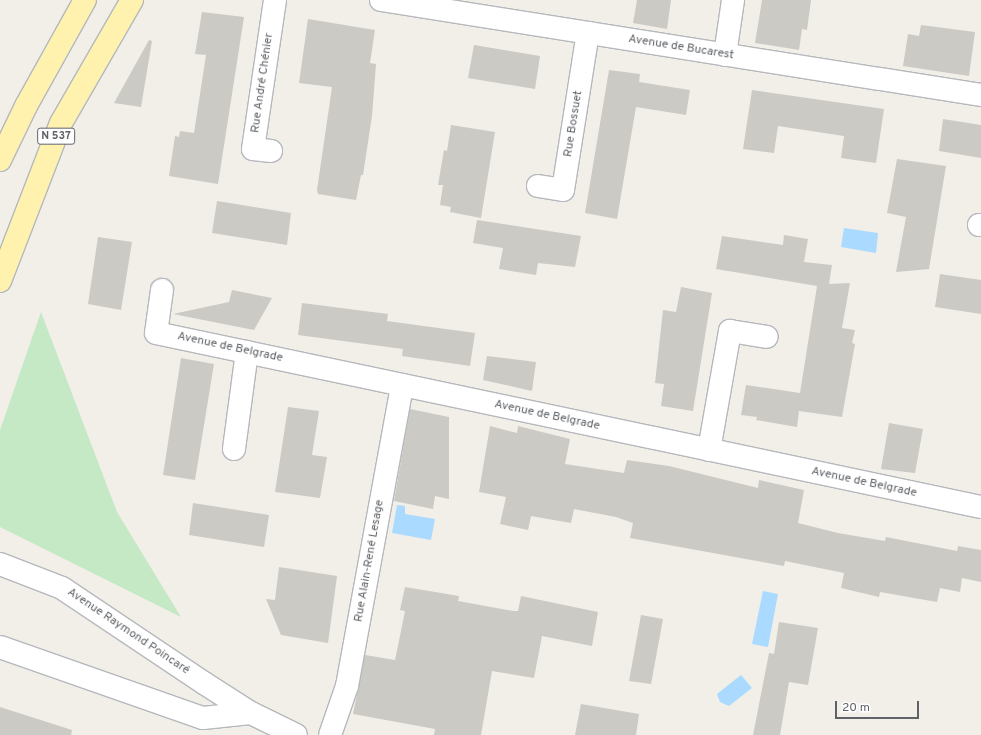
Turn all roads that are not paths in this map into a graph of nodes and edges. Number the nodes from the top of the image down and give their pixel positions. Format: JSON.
{"nodes":[{"id":1,"x":86,"y":0,"type":"edge"},
{"id":2,"x":132,"y":0,"type":"edge"},
{"id":3,"x":275,"y":0,"type":"edge"},
{"id":4,"x":381,"y":0,"type":"edge"},
{"id":5,"x":733,"y":0,"type":"edge"},
{"id":6,"x":441,"y":5,"type":"edge"},
{"id":7,"x":588,"y":33,"type":"junction"},
{"id":8,"x":725,"y":55,"type":"junction"},
{"id":9,"x":981,"y":95,"type":"edge"},
{"id":10,"x":271,"y":151,"type":"dead end"},
{"id":11,"x":0,"y":160,"type":"edge"},
{"id":12,"x":538,"y":186,"type":"dead end"},
{"id":13,"x":0,"y":281,"type":"edge"},
{"id":14,"x":162,"y":290,"type":"dead end"},
{"id":15,"x":767,"y":337,"type":"dead end"},
{"id":16,"x":247,"y":352,"type":"junction"},
{"id":17,"x":402,"y":385,"type":"junction"},
{"id":18,"x":234,"y":449,"type":"dead end"},
{"id":19,"x":710,"y":450,"type":"junction"},
{"id":20,"x":981,"y":507,"type":"edge"},
{"id":21,"x":0,"y":564,"type":"edge"},
{"id":22,"x":0,"y":647,"type":"edge"},
{"id":23,"x":251,"y":713,"type":"junction"},
{"id":24,"x":296,"y":735,"type":"edge"},
{"id":25,"x":330,"y":735,"type":"edge"}],
"edges":[{"from":1,"to":11,"type":"main road"},
{"from":2,"to":13,"type":"main road","number":"N 537"},
{"from":3,"to":10,"type":"street","name":"Rue André Chénier"},
{"from":4,"to":6,"type":"street","name":"Avenue de Bucarest"},
{"from":5,"to":8,"type":"street"},
{"from":6,"to":7,"type":"street","name":"Avenue de Bucarest"},
{"from":7,"to":8,"type":"street","name":"Avenue de Bucarest"},
{"from":7,"to":12,"type":"street","name":"Rue Bossuet"},
{"from":8,"to":9,"type":"street","name":"Avenue de Bucarest"},
{"from":14,"to":16,"type":"street","name":"Avenue de Belgrade"},
{"from":15,"to":19,"type":"street"},
{"from":16,"to":17,"type":"street","name":"Avenue de Belgrade"},
{"from":16,"to":18,"type":"street"},
{"from":17,"to":19,"type":"street","name":"Avenue de Belgrade"},
{"from":17,"to":25,"type":"street","name":"Rue Alain-René Lesage"},
{"from":19,"to":20,"type":"street","name":"Avenue de Belgrade"},
{"from":21,"to":23,"type":"street","name":"Avenue Raymond Poincaré"},
{"from":22,"to":23,"type":"street"},
{"from":23,"to":24,"type":"street","name":"Avenue Raymond Poincaré"}]}
